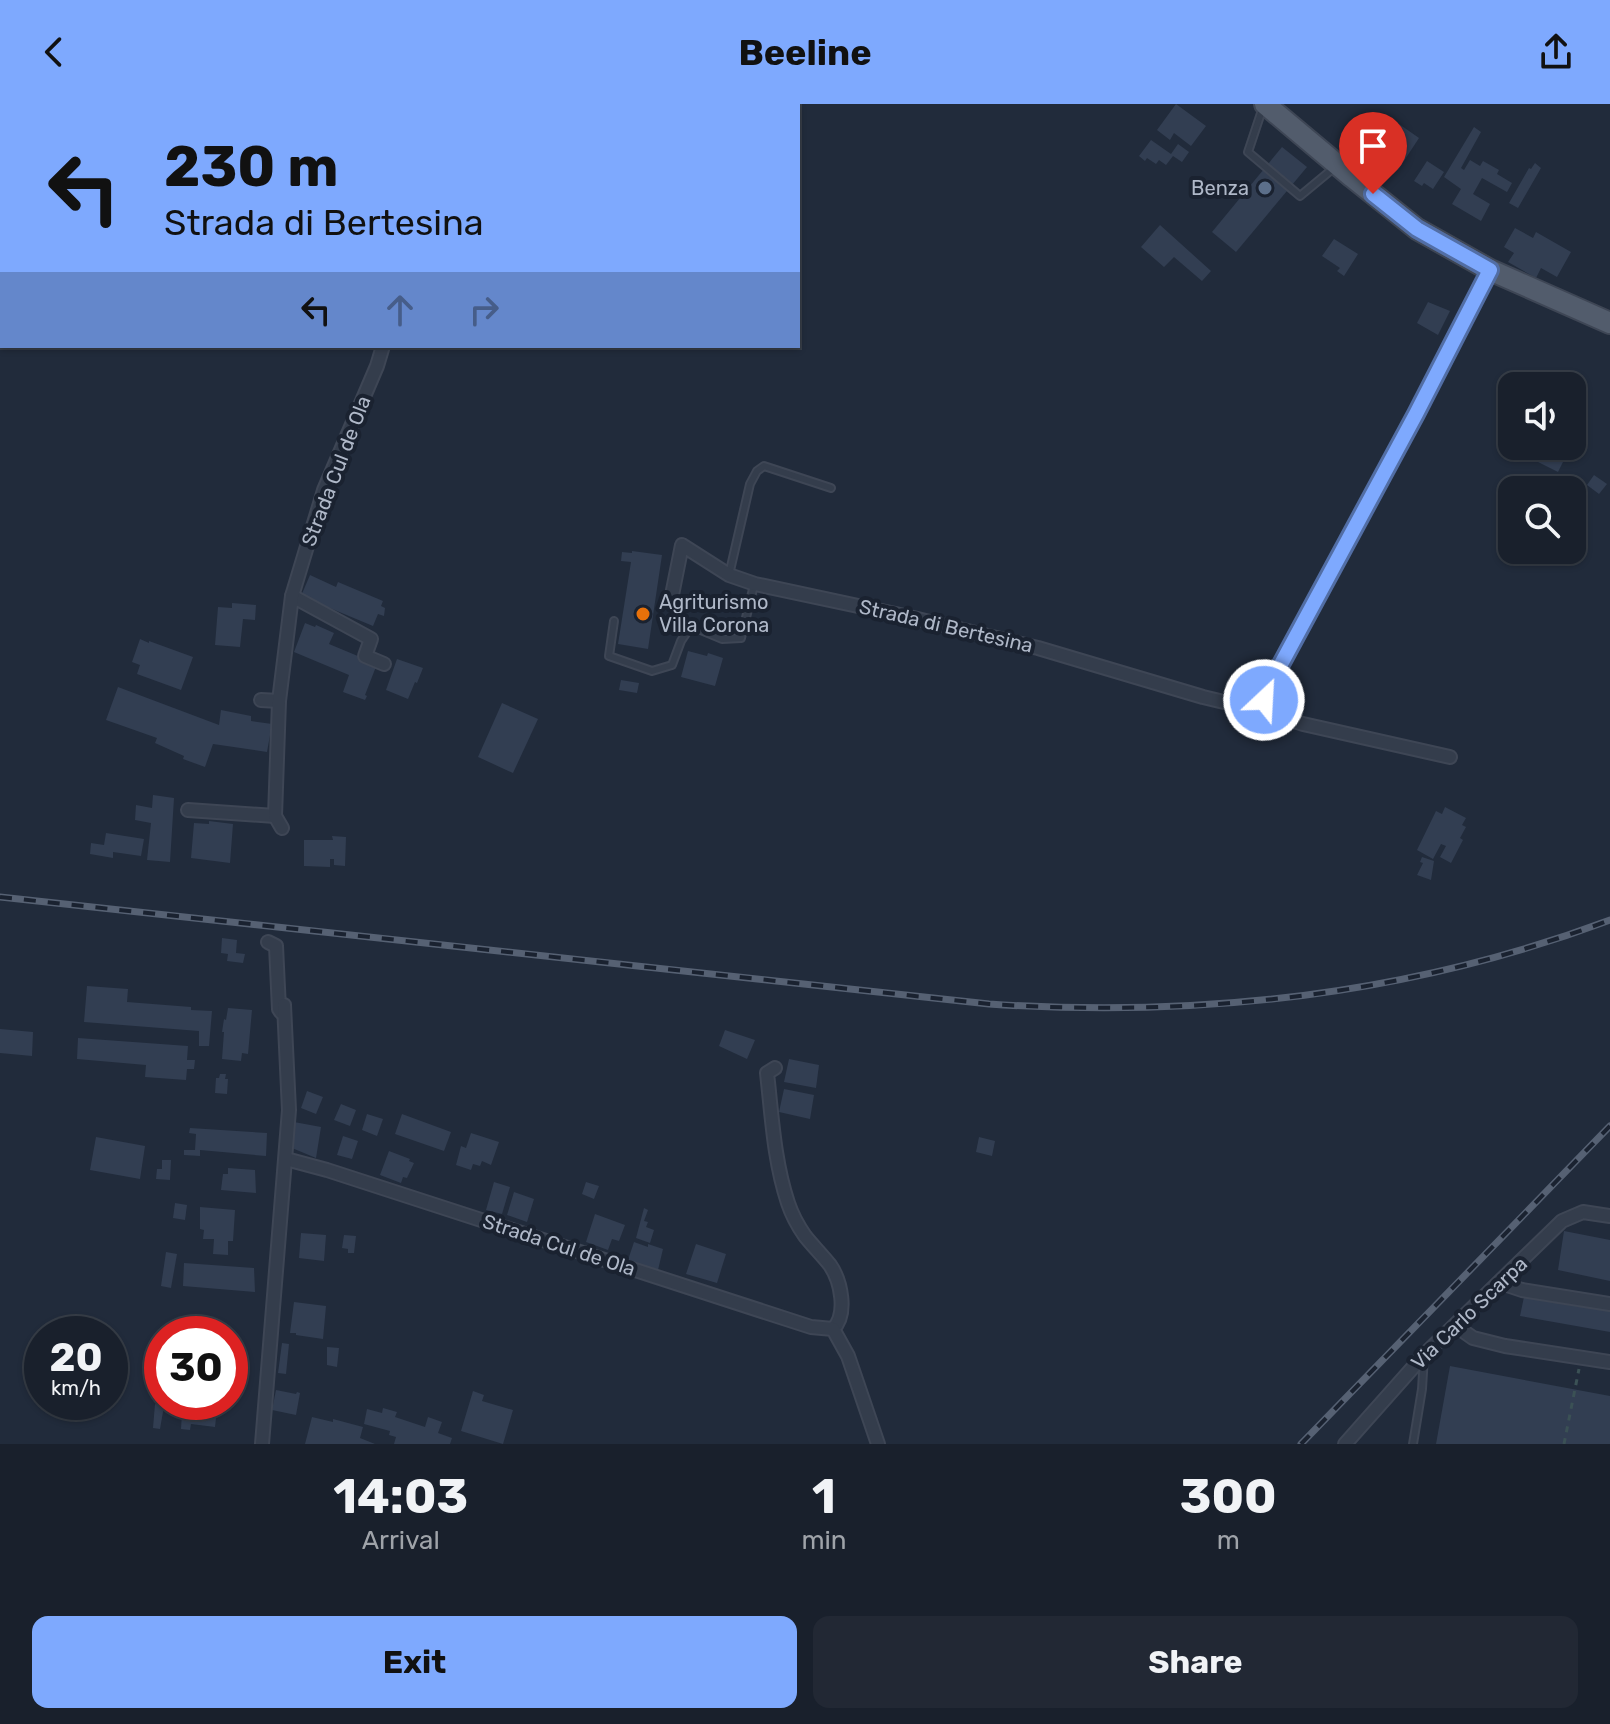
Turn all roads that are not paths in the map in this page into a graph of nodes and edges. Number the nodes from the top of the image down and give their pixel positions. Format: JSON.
{"nodes":[{"id":1,"x":1265,"y":104,"type":"edge"},
{"id":2,"x":1337,"y":165,"type":"junction"},
{"id":3,"x":1490,"y":270,"type":"junction"},
{"id":4,"x":1610,"y":323,"type":"edge"},
{"id":5,"x":382,"y":348,"type":"edge"},
{"id":6,"x":831,"y":488,"type":"dead end"},
{"id":7,"x":729,"y":575,"type":"junction"},
{"id":8,"x":755,"y":584,"type":"junction"},
{"id":9,"x":672,"y":595,"type":"dead end"},
{"id":10,"x":292,"y":596,"type":"junction"},
{"id":11,"x":614,"y":621,"type":"dead end"},
{"id":12,"x":384,"y":664,"type":"dead end"},
{"id":13,"x":261,"y":700,"type":"dead end"},
{"id":14,"x":1264,"y":700,"type":"junction"},
{"id":15,"x":279,"y":701,"type":"junction"},
{"id":16,"x":1450,"y":757,"type":"dead end"},
{"id":17,"x":188,"y":810,"type":"dead end"},
{"id":18,"x":275,"y":816,"type":"junction"},
{"id":19,"x":282,"y":828,"type":"dead end"},
{"id":20,"x":268,"y":942,"type":"dead end"},
{"id":21,"x":775,"y":1068,"type":"dead end"},
{"id":22,"x":286,"y":1159,"type":"junction"},
{"id":23,"x":1610,"y":1216,"type":"edge"},
{"id":24,"x":1501,"y":1283,"type":"junction"},
{"id":25,"x":1610,"y":1304,"type":"edge"},
{"id":26,"x":1456,"y":1326,"type":"junction"},
{"id":27,"x":833,"y":1329,"type":"junction"},
{"id":28,"x":1424,"y":1355,"type":"junction"},
{"id":29,"x":1610,"y":1362,"type":"edge"},
{"id":30,"x":262,"y":1442,"type":"edge"},
{"id":31,"x":278,"y":1444,"type":"edge"},
{"id":32,"x":878,"y":1444,"type":"edge"},
{"id":33,"x":1345,"y":1444,"type":"edge"},
{"id":34,"x":1413,"y":1444,"type":"edge"}],
"edges":[{"from":1,"to":2,"type":"main road"},
{"from":1,"to":2,"type":"lane"},
{"from":2,"to":3,"type":"main road"},
{"from":3,"to":4,"type":"main road"},
{"from":3,"to":14,"type":"street"},
{"from":5,"to":10,"type":"street","name":"Strada Cul de Ola"},
{"from":6,"to":7,"type":"lane"},
{"from":7,"to":8,"type":"street","name":"Strada di Bertesina"},
{"from":7,"to":9,"type":"street","name":"Strada di Bertesina"},
{"from":8,"to":11,"type":"lane"},
{"from":8,"to":14,"type":"street","name":"Strada di Bertesina"},
{"from":10,"to":12,"type":"street"},
{"from":10,"to":15,"type":"street","name":"Strada Cul de Ola"},
{"from":13,"to":15,"type":"street"},
{"from":14,"to":16,"type":"street"},
{"from":15,"to":18,"type":"street","name":"Strada Cul de Ola"},
{"from":17,"to":18,"type":"street"},
{"from":18,"to":19,"type":"street"},
{"from":20,"to":22,"type":"street"},
{"from":21,"to":27,"type":"street"},
{"from":22,"to":27,"type":"street","name":"Strada Cul de Ola"},
{"from":22,"to":30,"type":"street"},
{"from":23,"to":24,"type":"street","name":"Via Carlo Scarpa"},
{"from":24,"to":25,"type":"street"},
{"from":24,"to":26,"type":"street","name":"Via Carlo Scarpa"},
{"from":26,"to":28,"type":"street","name":"Via Carlo Scarpa"},
{"from":26,"to":29,"type":"street"},
{"from":27,"to":32,"type":"street"},
{"from":28,"to":33,"type":"street","name":"Via Carlo Scarpa"},
{"from":28,"to":34,"type":"lane"},
{"from":30,"to":31,"type":"street"}]}
